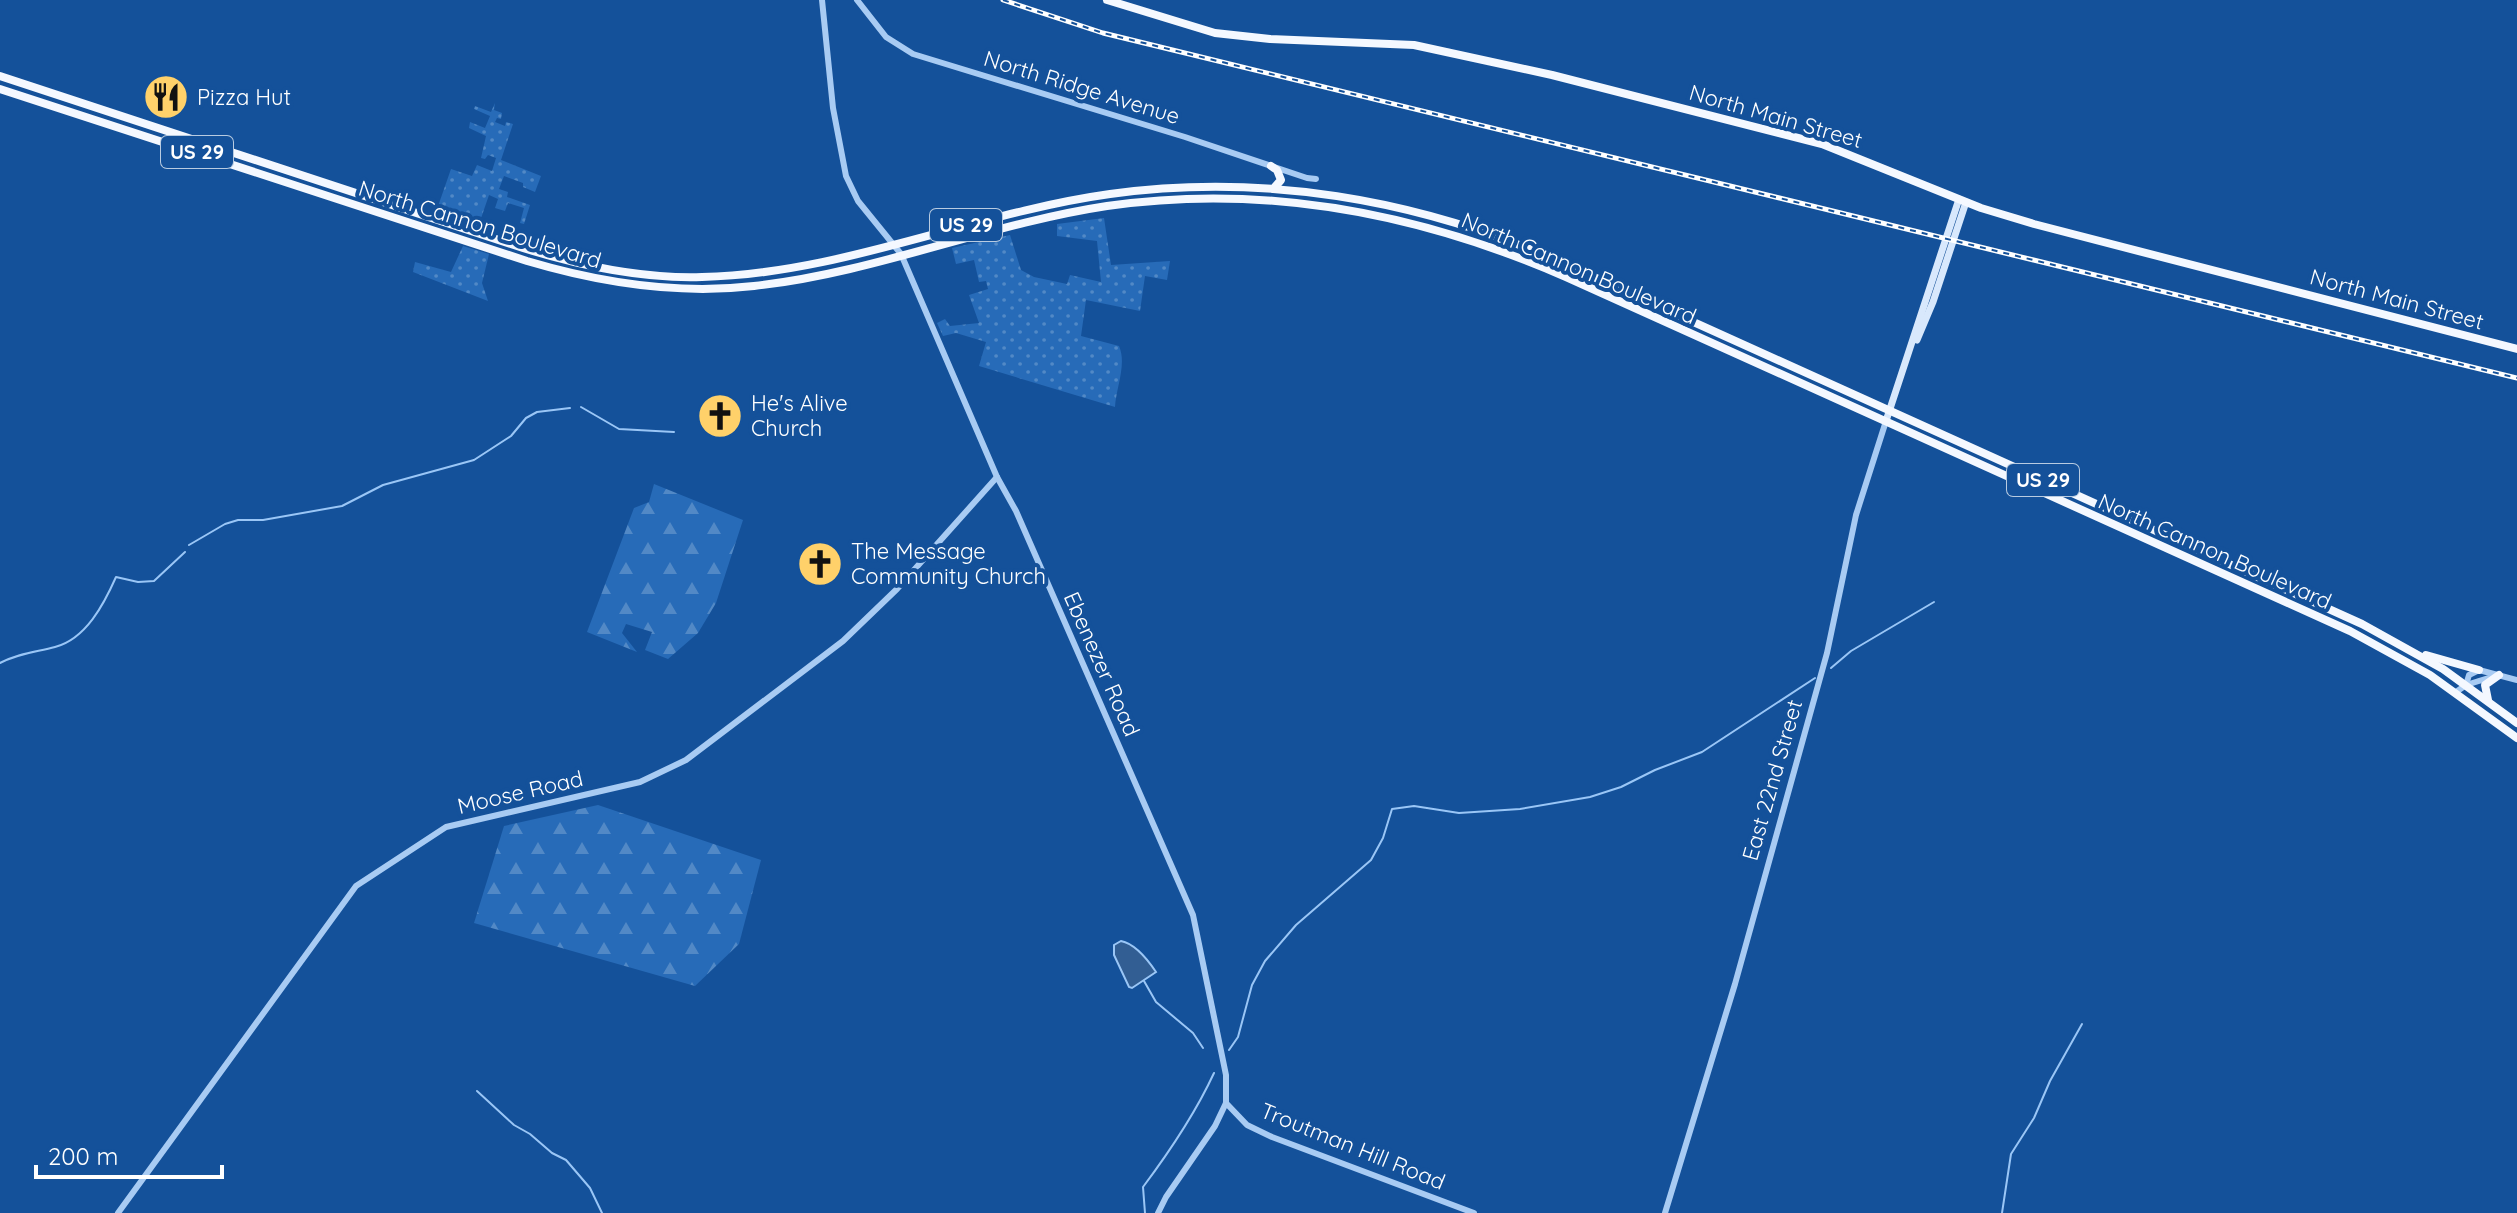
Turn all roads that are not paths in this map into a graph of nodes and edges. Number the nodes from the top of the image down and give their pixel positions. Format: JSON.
{"nodes":[{"id":1,"x":822,"y":0,"type":"edge"},
{"id":2,"x":857,"y":0,"type":"edge"},
{"id":3,"x":1107,"y":0,"type":"edge"},
{"id":4,"x":0,"y":76,"type":"edge"},
{"id":5,"x":0,"y":89,"type":"edge"},
{"id":6,"x":1271,"y":166,"type":"junction"},
{"id":7,"x":1316,"y":179,"type":"dead end"},
{"id":8,"x":1274,"y":188,"type":"junction"},
{"id":9,"x":1963,"y":201,"type":"junction"},
{"id":10,"x":893,"y":244,"type":"junction"},
{"id":11,"x":901,"y":254,"type":"junction"},
{"id":12,"x":2517,"y":349,"type":"edge"},
{"id":13,"x":1890,"y":411,"type":"junction"},
{"id":14,"x":1886,"y":421,"type":"junction"},
{"id":15,"x":997,"y":477,"type":"junction"},
{"id":16,"x":2406,"y":648,"type":"junction"},
{"id":17,"x":2479,"y":670,"type":"junction"},
{"id":18,"x":2499,"y":675,"type":"junction"},
{"id":19,"x":2517,"y":680,"type":"edge"},
{"id":20,"x":2466,"y":685,"type":"junction"},
{"id":21,"x":2456,"y":692,"type":"junction"},
{"id":22,"x":2488,"y":700,"type":"junction"},
{"id":23,"x":2517,"y":723,"type":"edge"},
{"id":24,"x":2517,"y":738,"type":"edge"},
{"id":25,"x":1226,"y":1103,"type":"junction"},
{"id":26,"x":118,"y":1213,"type":"edge"},
{"id":27,"x":1158,"y":1213,"type":"edge"},
{"id":28,"x":1474,"y":1213,"type":"edge"},
{"id":29,"x":1665,"y":1213,"type":"edge"}],
"edges":[{"from":1,"to":10,"type":"street","name":"Ebenezer Road"},
{"from":2,"to":6,"type":"street","name":"North Ridge Avenue"},
{"from":3,"to":9,"type":"main road","name":"North Main Street"},
{"from":4,"to":10,"type":"main road","name":"North Cannon Boulevard","number":"US 29"},
{"from":5,"to":11,"type":"main road","name":"North Cannon Boulevard","number":"US 29"},
{"from":6,"to":7,"type":"street","name":"North Ridge Avenue"},
{"from":6,"to":8,"type":"main road"},
{"from":8,"to":10,"type":"main road","name":"North Cannon Boulevard","number":"US 29"},
{"from":8,"to":13,"type":"main road","name":"North Cannon Boulevard","number":"US 29"},
{"from":9,"to":12,"type":"main road","name":"North Main Street"},
{"from":9,"to":13,"type":"main road","name":"East 22nd Street"},
{"from":10,"to":11,"type":"street","name":"Ebenezer Road"},
{"from":11,"to":14,"type":"main road","name":"North Cannon Boulevard","number":"US 29"},
{"from":11,"to":15,"type":"street","name":"Ebenezer Road"},
{"from":13,"to":14,"type":"main road","name":"East 22nd Street"},
{"from":13,"to":16,"type":"main road","name":"North Cannon Boulevard","number":"US 29"},
{"from":14,"to":21,"type":"main road","name":"North Cannon Boulevard","number":"US 29"},
{"from":14,"to":29,"type":"street","name":"East 22nd Street"},
{"from":15,"to":25,"type":"street","name":"Ebenezer Road"},
{"from":15,"to":26,"type":"street","name":"Moose Road"},
{"from":16,"to":17,"type":"main road"},
{"from":16,"to":20,"type":"main road","name":"North Cannon Boulevard","number":"US 29"},
{"from":17,"to":18,"type":"street"},
{"from":17,"to":20,"type":"street"},
{"from":18,"to":19,"type":"street"},
{"from":18,"to":20,"type":"street"},
{"from":18,"to":22,"type":"main road"},
{"from":20,"to":21,"type":"street"},
{"from":20,"to":22,"type":"main road","name":"North Cannon Boulevard","number":"US 29"},
{"from":21,"to":24,"type":"main road","name":"North Cannon Boulevard","number":"US 29"},
{"from":22,"to":23,"type":"main road","name":"North Cannon Boulevard","number":"US 29"},
{"from":25,"to":27,"type":"street"},
{"from":25,"to":28,"type":"street","name":"Troutman Hill Road"}]}
